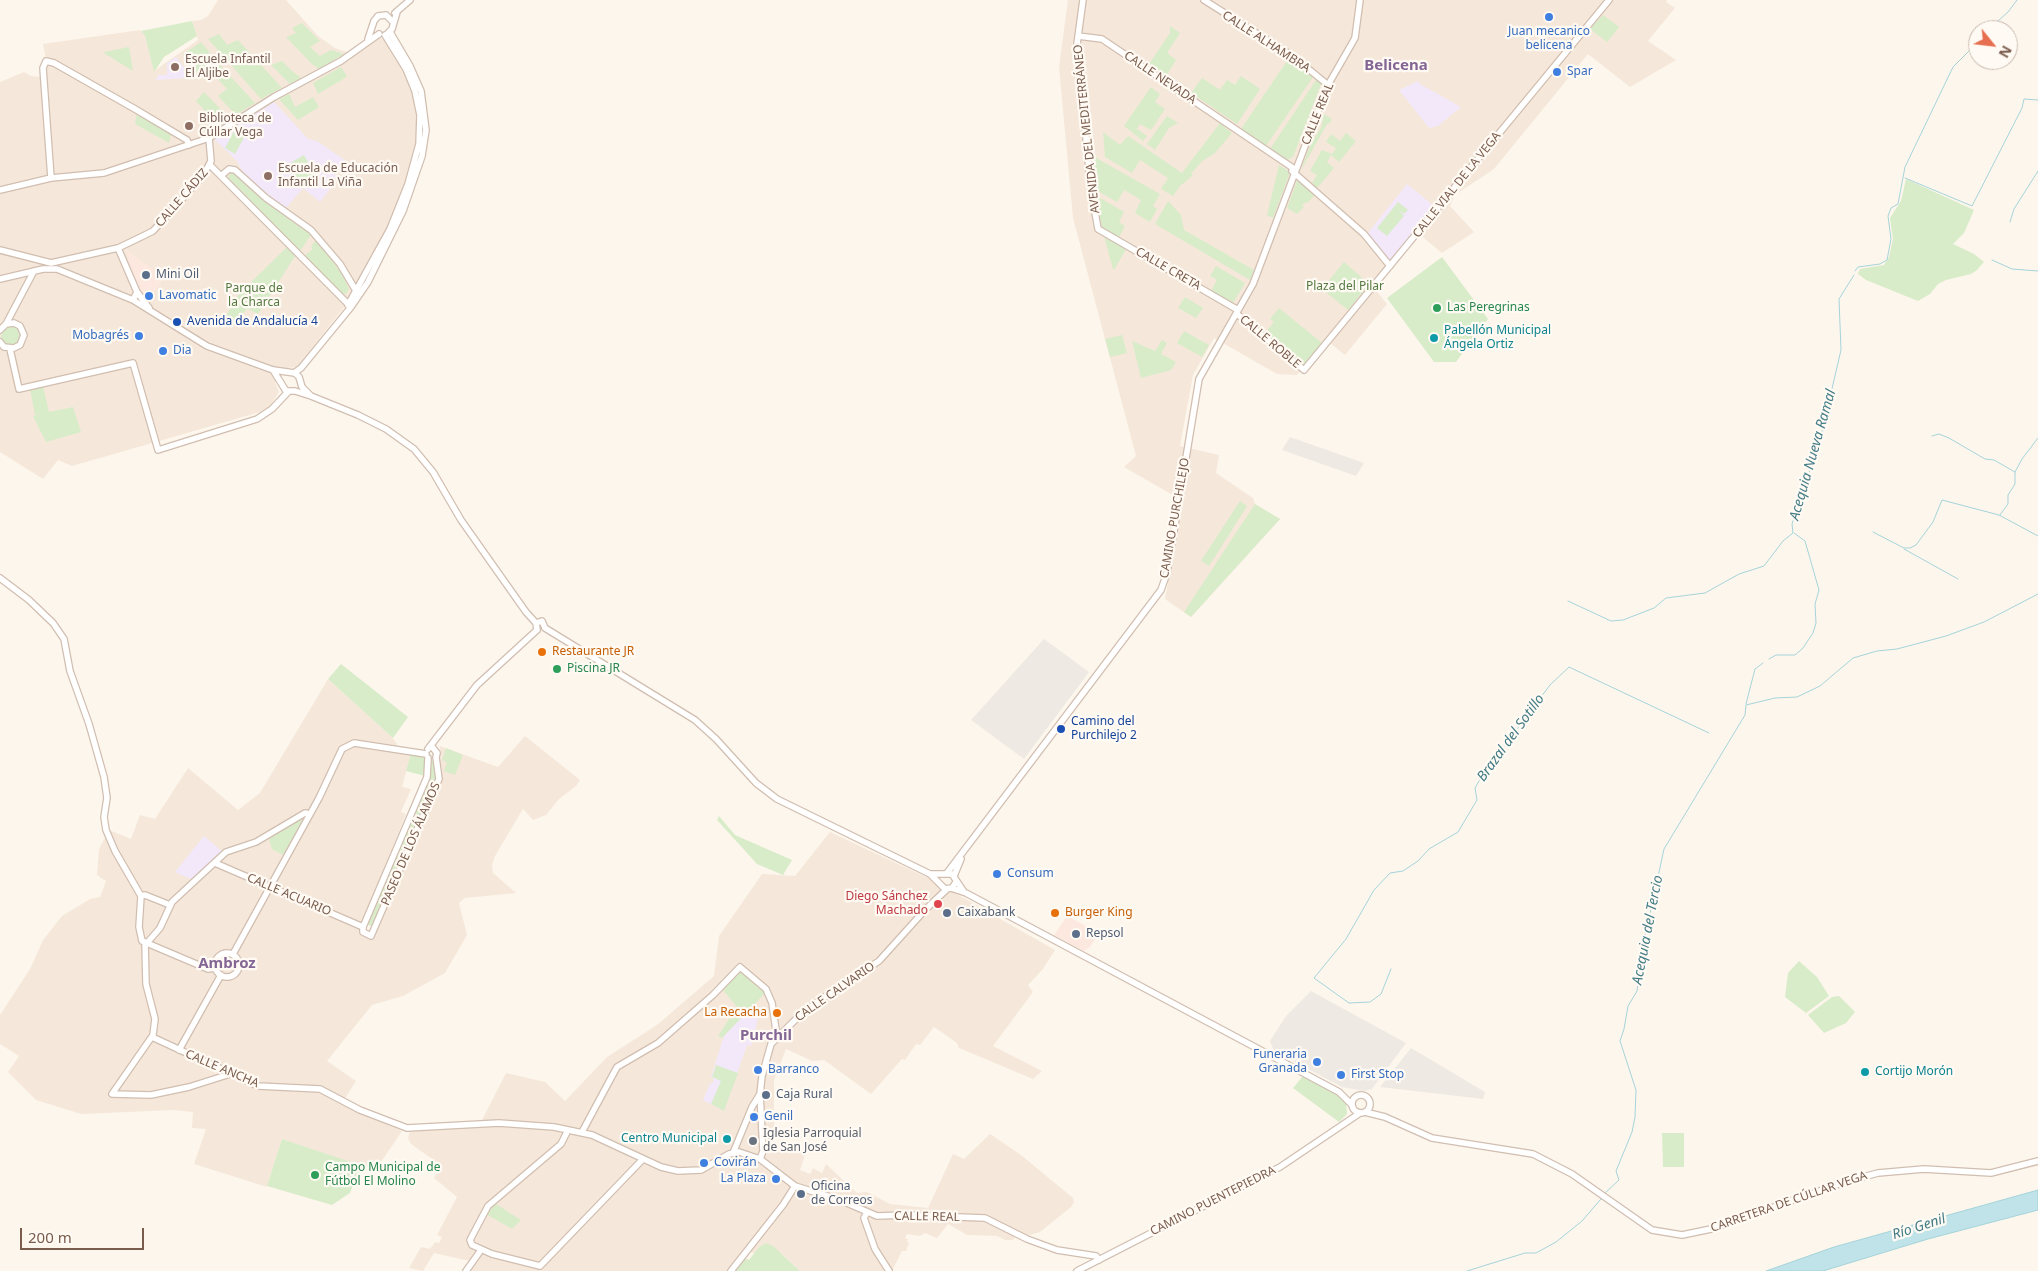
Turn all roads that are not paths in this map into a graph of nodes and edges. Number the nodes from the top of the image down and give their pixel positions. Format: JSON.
{"nodes":[{"id":1,"x":410,"y":0,"type":"edge"},
{"id":2,"x":1083,"y":0,"type":"edge"},
{"id":3,"x":1204,"y":0,"type":"edge"},
{"id":4,"x":1360,"y":0,"type":"edge"},
{"id":5,"x":1609,"y":0,"type":"edge"},
{"id":6,"x":391,"y":19,"type":"junction"},
{"id":7,"x":374,"y":28,"type":"junction"},
{"id":8,"x":384,"y":34,"type":"junction"},
{"id":9,"x":1078,"y":36,"type":"junction"},
{"id":10,"x":368,"y":39,"type":"junction"},
{"id":11,"x":1328,"y":85,"type":"junction"},
{"id":12,"x":209,"y":138,"type":"junction"},
{"id":13,"x":189,"y":145,"type":"junction"},
{"id":14,"x":210,"y":165,"type":"junction"},
{"id":15,"x":1295,"y":172,"type":"junction"},
{"id":16,"x":222,"y":175,"type":"junction"},
{"id":17,"x":51,"y":178,"type":"junction"},
{"id":18,"x":0,"y":190,"type":"edge"},
{"id":19,"x":1098,"y":228,"type":"joint"},
{"id":20,"x":125,"y":245,"type":"junction"},
{"id":21,"x":118,"y":248,"type":"junction"},
{"id":22,"x":0,"y":250,"type":"edge"},
{"id":23,"x":122,"y":258,"type":"junction"},
{"id":24,"x":58,"y":261,"type":"junction"},
{"id":25,"x":44,"y":262,"type":"junction"},
{"id":26,"x":1390,"y":266,"type":"junction"},
{"id":27,"x":54,"y":269,"type":"junction"},
{"id":28,"x":36,"y":270,"type":"junction"},
{"id":29,"x":24,"y":273,"type":"junction"},
{"id":30,"x":129,"y":278,"type":"junction"},
{"id":31,"x":0,"y":279,"type":"edge"},
{"id":32,"x":31,"y":280,"type":"junction"},
{"id":33,"x":130,"y":291,"type":"junction"},
{"id":34,"x":137,"y":292,"type":"junction"},
{"id":35,"x":356,"y":292,"type":"junction"},
{"id":36,"x":121,"y":296,"type":"junction"},
{"id":37,"x":341,"y":297,"type":"junction"},
{"id":38,"x":131,"y":300,"type":"junction"},
{"id":39,"x":350,"y":306,"type":"junction"},
{"id":40,"x":150,"y":310,"type":"junction"},
{"id":41,"x":1237,"y":312,"type":"junction"},
{"id":42,"x":6,"y":324,"type":"junction"},
{"id":43,"x":0,"y":330,"type":"edge"},
{"id":44,"x":0,"y":342,"type":"edge"},
{"id":45,"x":10,"y":349,"type":"junction"},
{"id":46,"x":273,"y":370,"type":"junction"},
{"id":47,"x":1304,"y":370,"type":"joint"},
{"id":48,"x":285,"y":373,"type":"junction"},
{"id":49,"x":297,"y":375,"type":"junction"},
{"id":50,"x":280,"y":381,"type":"junction"},
{"id":51,"x":300,"y":384,"type":"junction"},
{"id":52,"x":286,"y":391,"type":"junction"},
{"id":53,"x":295,"y":391,"type":"junction"},
{"id":54,"x":310,"y":396,"type":"junction"},
{"id":55,"x":0,"y":578,"type":"edge"},
{"id":56,"x":536,"y":622,"type":"junction"},
{"id":57,"x":545,"y":628,"type":"junction"},
{"id":58,"x":537,"y":630,"type":"junction"},
{"id":59,"x":429,"y":750,"type":"junction"},
{"id":60,"x":436,"y":757,"type":"junction"},
{"id":61,"x":309,"y":814,"type":"junction"},
{"id":62,"x":966,"y":850,"type":"junction"},
{"id":63,"x":215,"y":863,"type":"junction"},
{"id":64,"x":930,"y":874,"type":"junction"},
{"id":65,"x":945,"y":874,"type":"junction"},
{"id":66,"x":955,"y":879,"type":"junction"},
{"id":67,"x":945,"y":886,"type":"junction"},
{"id":68,"x":269,"y":887,"type":"junction"},
{"id":69,"x":966,"y":894,"type":"junction"},
{"id":70,"x":141,"y":896,"type":"junction"},
{"id":71,"x":170,"y":905,"type":"junction"},
{"id":72,"x":363,"y":926,"type":"junction"},
{"id":73,"x":374,"y":930,"type":"joint"},
{"id":74,"x":146,"y":942,"type":"junction"},
{"id":75,"x":233,"y":954,"type":"junction"},
{"id":76,"x":215,"y":968,"type":"junction"},
{"id":77,"x":221,"y":976,"type":"junction"},
{"id":78,"x":152,"y":1037,"type":"junction"},
{"id":79,"x":777,"y":1037,"type":"junction"},
{"id":80,"x":179,"y":1050,"type":"junction"},
{"id":81,"x":226,"y":1075,"type":"junction"},
{"id":82,"x":1339,"y":1092,"type":"junction"},
{"id":83,"x":1357,"y":1095,"type":"junction"},
{"id":84,"x":1370,"y":1102,"type":"junction"},
{"id":85,"x":757,"y":1105,"type":"junction"},
{"id":86,"x":1352,"y":1105,"type":"junction"},
{"id":87,"x":1363,"y":1113,"type":"junction"},
{"id":88,"x":1385,"y":1117,"type":"junction"},
{"id":89,"x":1344,"y":1122,"type":"junction"},
{"id":90,"x":568,"y":1130,"type":"junction"},
{"id":91,"x":582,"y":1132,"type":"junction"},
{"id":92,"x":733,"y":1153,"type":"junction"},
{"id":93,"x":643,"y":1159,"type":"junction"},
{"id":94,"x":760,"y":1159,"type":"junction"},
{"id":95,"x":2038,"y":1161,"type":"edge"},
{"id":96,"x":795,"y":1186,"type":"junction"},
{"id":97,"x":867,"y":1212,"type":"junction"},
{"id":98,"x":481,"y":1250,"type":"junction"},
{"id":99,"x":1099,"y":1260,"type":"junction"},
{"id":100,"x":466,"y":1271,"type":"edge"},
{"id":101,"x":730,"y":1271,"type":"edge"},
{"id":102,"x":889,"y":1271,"type":"edge"},
{"id":103,"x":1077,"y":1271,"type":"edge"}],
"edges":[{"from":1,"to":6,"type":"street"},
{"from":2,"to":9,"type":"street","name":"AVENIDA DEL MEDITERRÁNEO"},
{"from":3,"to":11,"type":"street","name":"CALLE ALHAMBRA"},
{"from":4,"to":11,"type":"street","name":"CALLE REAL"},
{"from":5,"to":26,"type":"street","name":"CALLE VIAL DE LA VEGA"},
{"from":6,"to":7,"type":"street"},
{"from":6,"to":8,"type":"street"},
{"from":7,"to":8,"type":"street"},
{"from":7,"to":10,"type":"street"},
{"from":8,"to":10,"type":"street"},
{"from":8,"to":35,"type":"street"},
{"from":9,"to":15,"type":"street","name":"CALLE NEVADA"},
{"from":9,"to":19,"type":"street","name":"AVENIDA DEL MEDITERRÁNEO"},
{"from":10,"to":12,"type":"street"},
{"from":11,"to":15,"type":"street","name":"CALLE REAL"},
{"from":12,"to":13,"type":"street"},
{"from":12,"to":14,"type":"street","name":"CALLE CÁDIZ"},
{"from":13,"to":17,"type":"street"},
{"from":13,"to":17,"type":"street"},
{"from":14,"to":16,"type":"street"},
{"from":14,"to":20,"type":"street","name":"CALLE CÁDIZ"},
{"from":15,"to":26,"type":"street","name":"CALLE NEVADA"},
{"from":15,"to":41,"type":"street","name":"CAMINO PURCHILEJO"},
{"from":16,"to":35,"type":"street"},
{"from":16,"to":37,"type":"street"},
{"from":17,"to":18,"type":"street"},
{"from":19,"to":41,"type":"street","name":"CALLE CRETA"},
{"from":20,"to":21,"type":"street","name":"CALLE CÁDIZ"},
{"from":20,"to":23,"type":"street"},
{"from":21,"to":23,"type":"street"},
{"from":21,"to":24,"type":"street","name":"CALLE CÁDIZ"},
{"from":22,"to":25,"type":"street"},
{"from":23,"to":30,"type":"street"},
{"from":24,"to":25,"type":"street","name":"CALLE CÁDIZ"},
{"from":24,"to":27,"type":"street"},
{"from":25,"to":27,"type":"street"},
{"from":25,"to":28,"type":"street"},
{"from":26,"to":47,"type":"street","name":"CALLE VIAL DE LA VEGA"},
{"from":27,"to":28,"type":"street"},
{"from":27,"to":36,"type":"street"},
{"from":28,"to":29,"type":"street"},
{"from":28,"to":32,"type":"street"},
{"from":29,"to":31,"type":"street"},
{"from":29,"to":32,"type":"street"},
{"from":30,"to":33,"type":"street"},
{"from":30,"to":34,"type":"street"},
{"from":32,"to":42,"type":"street"},
{"from":33,"to":36,"type":"street"},
{"from":33,"to":38,"type":"street"},
{"from":34,"to":38,"type":"street"},
{"from":34,"to":40,"type":"street"},
{"from":35,"to":37,"type":"street"},
{"from":35,"to":39,"type":"street"},
{"from":36,"to":38,"type":"street"},
{"from":37,"to":39,"type":"street"},
{"from":38,"to":40,"type":"street"},
{"from":39,"to":49,"type":"street"},
{"from":40,"to":46,"type":"street"},
{"from":41,"to":47,"type":"street","name":"CALLE ROBLE"},
{"from":41,"to":62,"type":"street","name":"CAMINO PURCHILEJO"},
{"from":42,"to":43,"type":"street"},
{"from":42,"to":45,"type":"street"},
{"from":44,"to":45,"type":"street"},
{"from":45,"to":52,"type":"street"},
{"from":46,"to":48,"type":"street"},
{"from":46,"to":50,"type":"street"},
{"from":48,"to":49,"type":"street"},
{"from":48,"to":50,"type":"street"},
{"from":49,"to":51,"type":"street"},
{"from":50,"to":52,"type":"street"},
{"from":51,"to":53,"type":"street"},
{"from":51,"to":54,"type":"street"},
{"from":52,"to":53,"type":"street"},
{"from":53,"to":54,"type":"street"},
{"from":54,"to":56,"type":"street"},
{"from":55,"to":70,"type":"street"},
{"from":56,"to":57,"type":"street"},
{"from":56,"to":58,"type":"street"},
{"from":57,"to":58,"type":"street"},
{"from":57,"to":64,"type":"street"},
{"from":58,"to":59,"type":"street"},
{"from":59,"to":60,"type":"street"},
{"from":59,"to":60,"type":"street","name":"PASEO DE LOS ÁLAMOS"},
{"from":59,"to":61,"type":"street"},
{"from":59,"to":72,"type":"street","name":"PASEO DE LOS ÁLAMOS"},
{"from":60,"to":73,"type":"street","name":"PASEO DE LOS ÁLAMOS"},
{"from":61,"to":63,"type":"street"},
{"from":61,"to":68,"type":"street"},
{"from":62,"to":65,"type":"street","name":"CAMINO PURCHILEJO"},
{"from":62,"to":66,"type":"street","name":"CAMINO PURCHILEJO"},
{"from":63,"to":68,"type":"street","name":"CALLE ACUARIO"},
{"from":63,"to":71,"type":"street"},
{"from":64,"to":65,"type":"street"},
{"from":64,"to":67,"type":"street"},
{"from":65,"to":66,"type":"street"},
{"from":65,"to":67,"type":"street","name":"CAMINO PURCHILEJO"},
{"from":66,"to":67,"type":"street","name":"CAMINO PURCHILEJO"},
{"from":66,"to":69,"type":"street"},
{"from":67,"to":69,"type":"street"},
{"from":67,"to":79,"type":"street","name":"CALLE CALVARIO"},
{"from":68,"to":72,"type":"street","name":"CALLE ACUARIO"},
{"from":68,"to":75,"type":"street"},
{"from":69,"to":82,"type":"street"},
{"from":70,"to":71,"type":"street"},
{"from":70,"to":74,"type":"street"},
{"from":71,"to":74,"type":"street"},
{"from":72,"to":73,"type":"street","name":"CALLE ACUARIO"},
{"from":74,"to":76,"type":"street"},
{"from":74,"to":78,"type":"street"},
{"from":75,"to":76,"type":"street"},
{"from":75,"to":77,"type":"street"},
{"from":76,"to":77,"type":"street"},
{"from":77,"to":80,"type":"street"},
{"from":78,"to":80,"type":"street","name":"CALLE ANCHA"},
{"from":78,"to":81,"type":"street"},
{"from":79,"to":85,"type":"street","name":"CALLE CALVARIO"},
{"from":79,"to":91,"type":"street"},
{"from":80,"to":81,"type":"street","name":"CALLE ANCHA"},
{"from":81,"to":90,"type":"street","name":"CALLE ANCHA"},
{"from":82,"to":83,"type":"street"},
{"from":82,"to":86,"type":"street"},
{"from":83,"to":84,"type":"street"},
{"from":83,"to":86,"type":"street"},
{"from":84,"to":87,"type":"street"},
{"from":84,"to":88,"type":"street"},
{"from":85,"to":92,"type":"street"},
{"from":85,"to":94,"type":"street","name":"CALLE CALVARIO"},
{"from":86,"to":87,"type":"street"},
{"from":86,"to":89,"type":"street","name":"CAMINO PUENTEPIEDRA"},
{"from":87,"to":88,"type":"street"},
{"from":87,"to":89,"type":"street","name":"CAMINO PUENTEPIEDRA"},
{"from":88,"to":95,"type":"street","name":"CARRETERA DE CÚLLAR VEGA"},
{"from":89,"to":99,"type":"street","name":"CAMINO PUENTEPIEDRA"},
{"from":90,"to":91,"type":"street"},
{"from":90,"to":98,"type":"street"},
{"from":91,"to":93,"type":"street"},
{"from":92,"to":93,"type":"street"},
{"from":92,"to":94,"type":"street"},
{"from":93,"to":98,"type":"street"},
{"from":94,"to":96,"type":"street","name":"CALLE REAL"},
{"from":96,"to":97,"type":"street","name":"CALLE REAL"},
{"from":96,"to":101,"type":"street"},
{"from":97,"to":99,"type":"street","name":"CALLE REAL"},
{"from":97,"to":102,"type":"street"},
{"from":98,"to":100,"type":"street"},
{"from":99,"to":103,"type":"street","name":"CAMINO PUENTEPIEDRA"}]}
